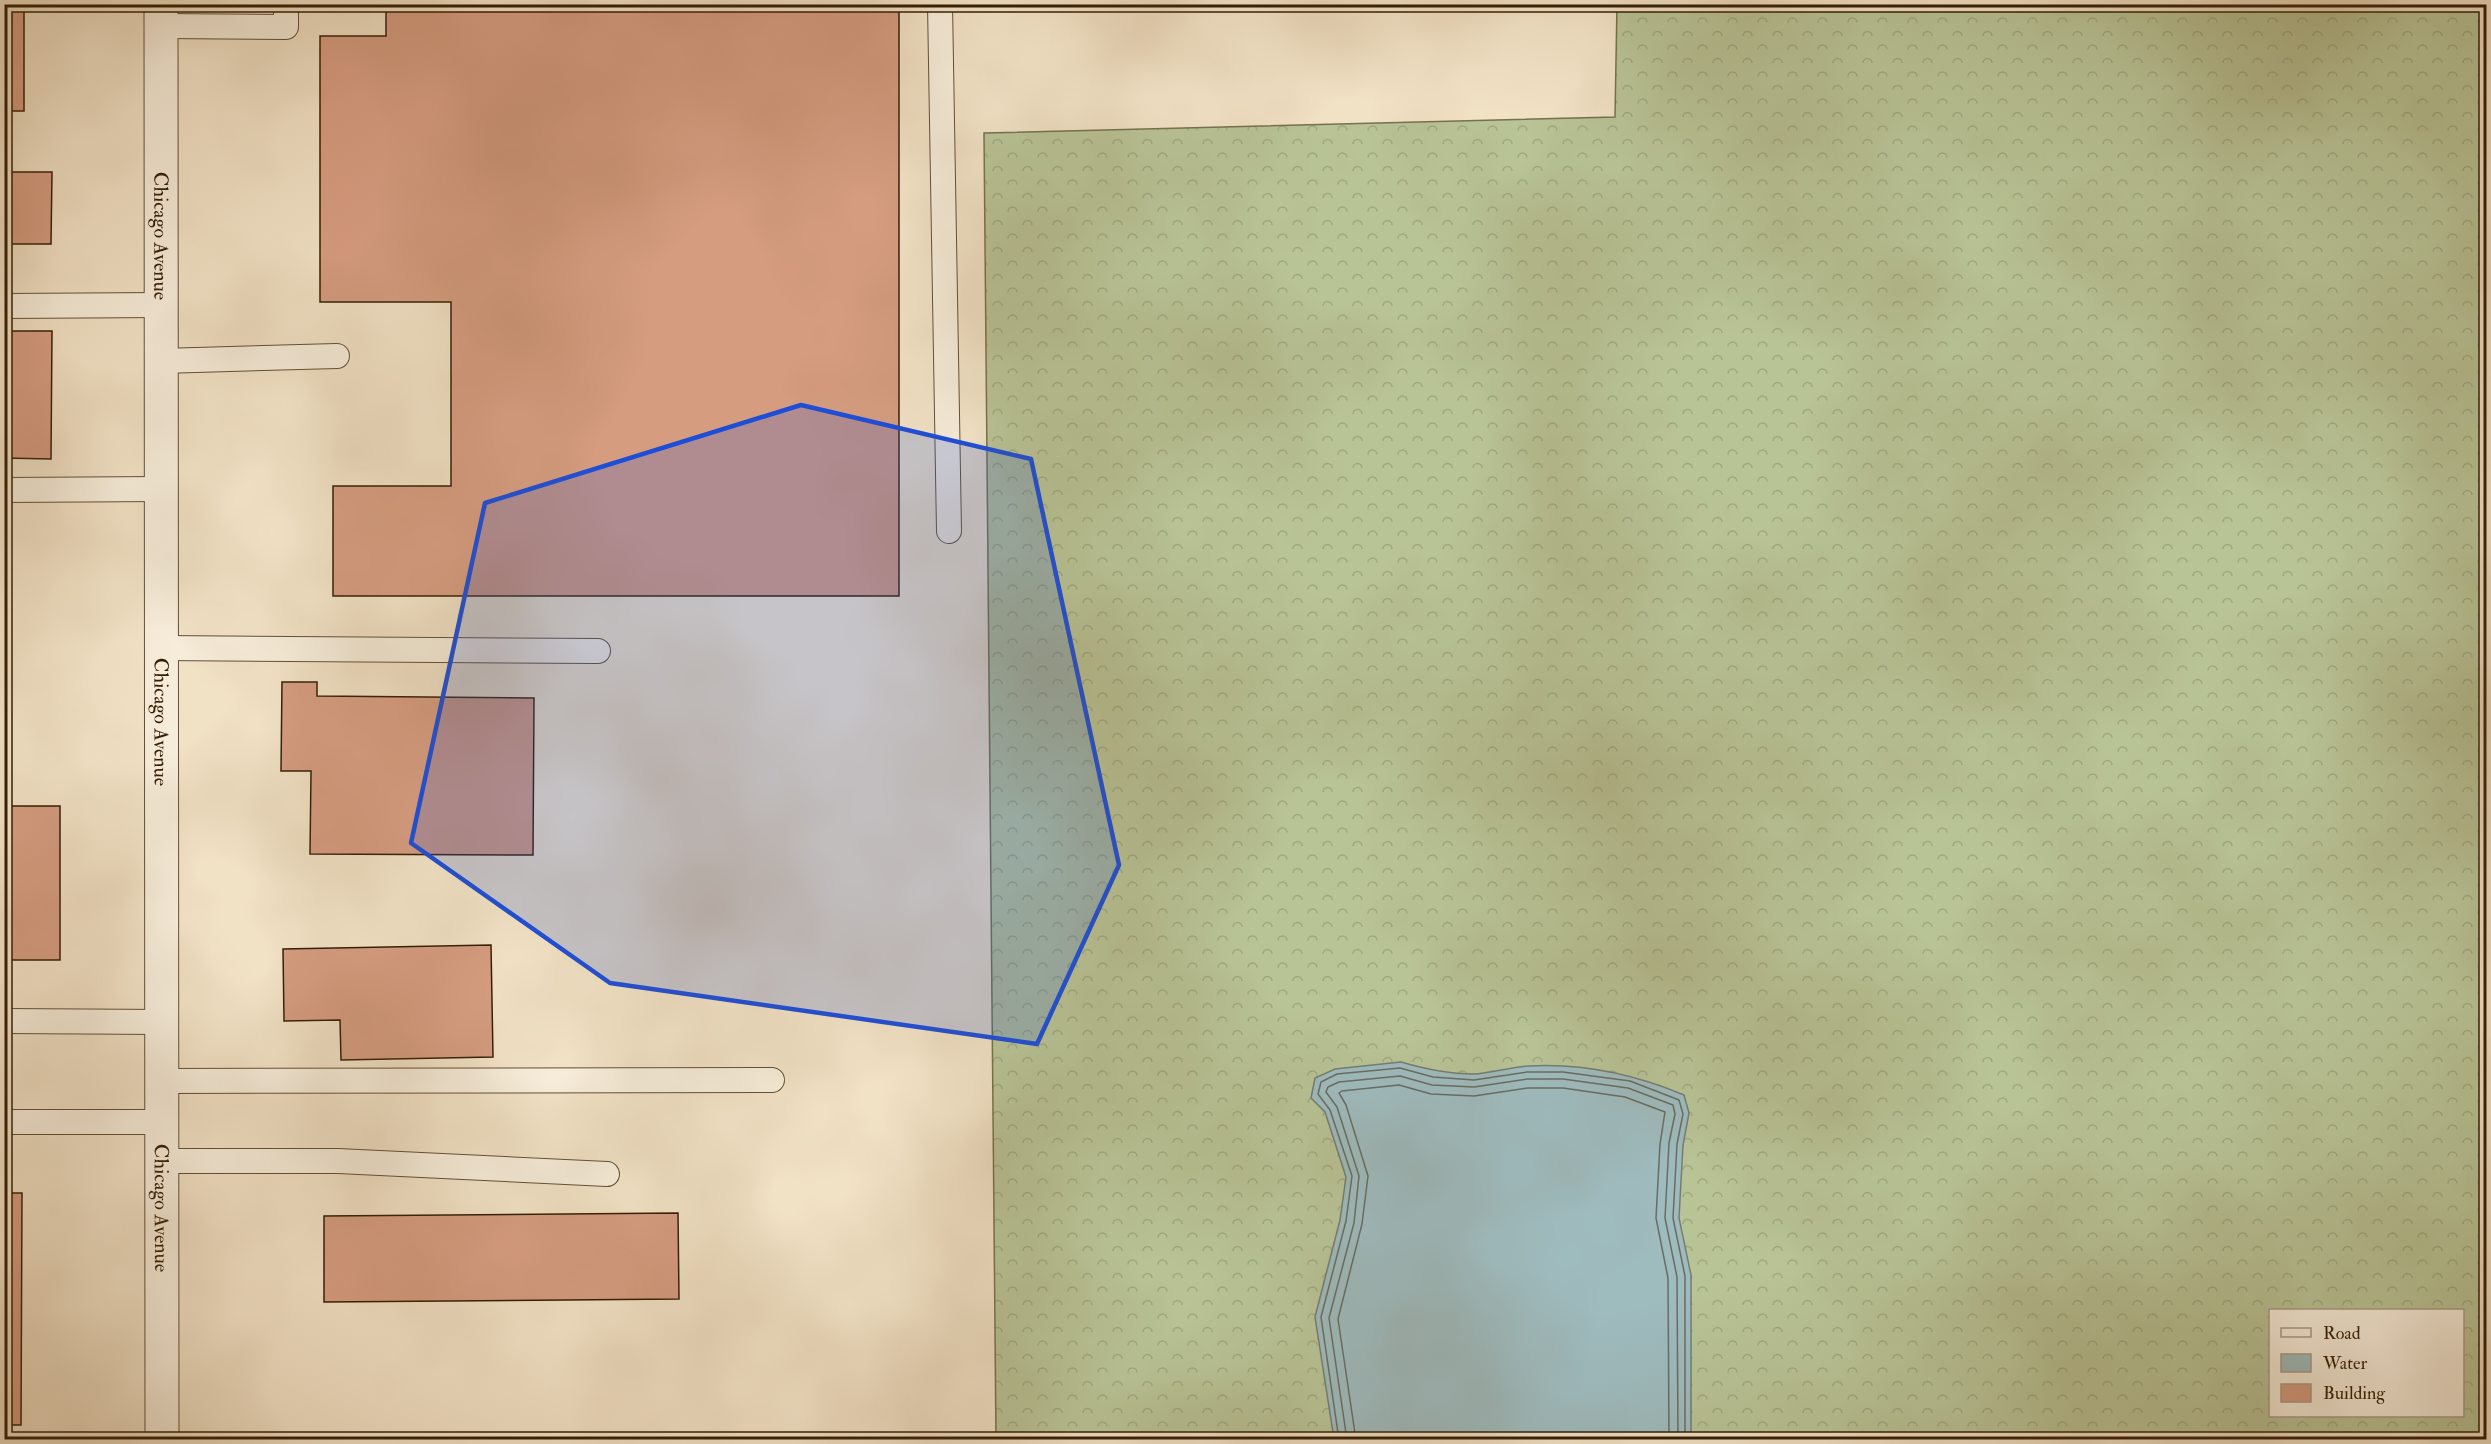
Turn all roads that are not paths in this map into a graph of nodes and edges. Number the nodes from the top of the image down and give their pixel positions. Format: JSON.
{"nodes":[{"id":1,"x":286,"y":4,"type":"edge"},
{"id":2,"x":940,"y":4,"type":"edge"},
{"id":3,"x":161,"y":15,"type":"edge"},
{"id":4,"x":161,"y":305,"type":"junction"},
{"id":5,"x":4,"y":306,"type":"edge"},
{"id":6,"x":337,"y":356,"type":"dead end"},
{"id":7,"x":161,"y":361,"type":"junction"},
{"id":8,"x":161,"y":489,"type":"junction"},
{"id":9,"x":4,"y":490,"type":"edge"},
{"id":10,"x":949,"y":531,"type":"dead end"},
{"id":11,"x":161,"y":648,"type":"junction"},
{"id":12,"x":598,"y":651,"type":"dead end"},
{"id":13,"x":4,"y":1021,"type":"edge"},
{"id":14,"x":162,"y":1022,"type":"junction"},
{"id":15,"x":772,"y":1080,"type":"dead end"},
{"id":16,"x":162,"y":1081,"type":"junction"},
{"id":17,"x":4,"y":1122,"type":"edge"},
{"id":18,"x":162,"y":1122,"type":"junction"},
{"id":19,"x":162,"y":1161,"type":"junction"},
{"id":20,"x":607,"y":1174,"type":"dead end"},
{"id":21,"x":162,"y":1440,"type":"edge"}],
"edges":[{"from":1,"to":3,"type":"lane"},
{"from":2,"to":10,"type":"lane"},
{"from":3,"to":4,"type":"street","name":"Chicago Avenue"},
{"from":4,"to":5,"type":"lane"},
{"from":4,"to":7,"type":"street","name":"Chicago Avenue"},
{"from":6,"to":7,"type":"lane"},
{"from":7,"to":8,"type":"street","name":"Chicago Avenue"},
{"from":8,"to":9,"type":"lane"},
{"from":8,"to":11,"type":"street","name":"Chicago Avenue"},
{"from":11,"to":12,"type":"lane"},
{"from":11,"to":14,"type":"street","name":"Chicago Avenue"},
{"from":13,"to":14,"type":"lane"},
{"from":14,"to":16,"type":"street","name":"Chicago Avenue"},
{"from":15,"to":16,"type":"lane"},
{"from":16,"to":18,"type":"street","name":"Chicago Avenue"},
{"from":17,"to":18,"type":"lane"},
{"from":18,"to":19,"type":"street","name":"Chicago Avenue"},
{"from":19,"to":20,"type":"lane"},
{"from":19,"to":21,"type":"street","name":"Chicago Avenue"}]}
